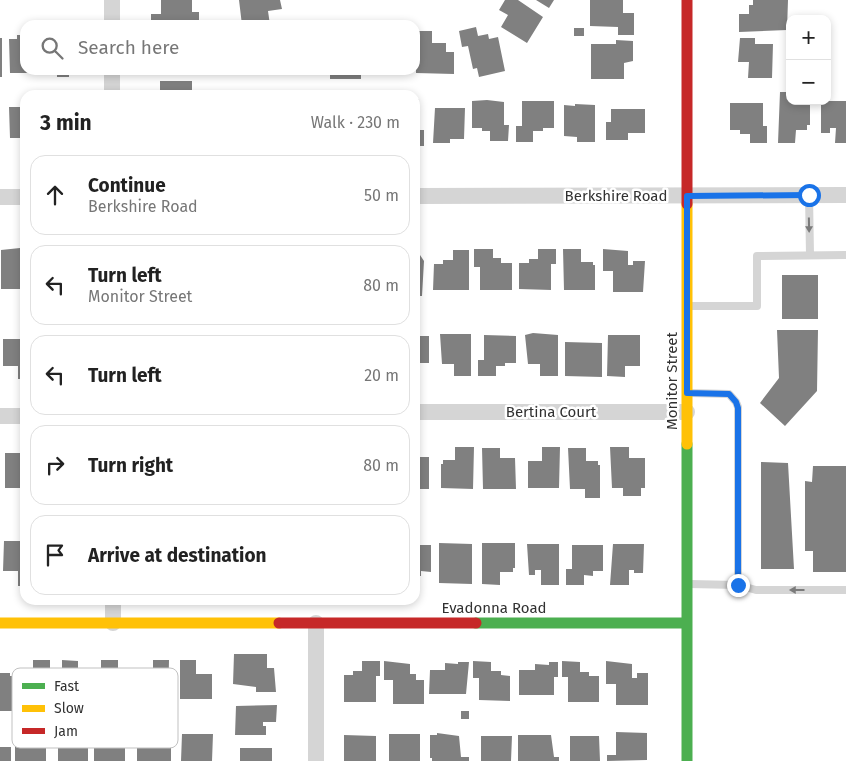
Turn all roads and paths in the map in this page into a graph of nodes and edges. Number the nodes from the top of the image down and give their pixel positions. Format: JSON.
{"nodes":[{"id":1,"x":112,"y":0,"type":"edge"},
{"id":2,"x":687,"y":0,"type":"edge"},
{"id":3,"x":112,"y":20,"type":"edge"},
{"id":4,"x":112,"y":75,"type":"edge"},
{"id":5,"x":112,"y":90,"type":"edge"},
{"id":6,"x":809,"y":195,"type":"junction"},
{"id":7,"x":846,"y":195,"type":"edge"},
{"id":8,"x":420,"y":196,"type":"edge"},
{"id":9,"x":687,"y":196,"type":"junction"},
{"id":10,"x":0,"y":197,"type":"edge"},
{"id":11,"x":20,"y":197,"type":"edge"},
{"id":12,"x":810,"y":255,"type":"junction"},
{"id":13,"x":846,"y":255,"type":"edge"},
{"id":14,"x":687,"y":306,"type":"junction"},
{"id":15,"x":687,"y":393,"type":"junction"},
{"id":16,"x":420,"y":412,"type":"edge"},
{"id":17,"x":687,"y":412,"type":"junction"},
{"id":18,"x":0,"y":416,"type":"edge"},
{"id":19,"x":20,"y":416,"type":"edge"},
{"id":20,"x":687,"y":584,"type":"junction"},
{"id":21,"x":738,"y":585,"type":"junction"},
{"id":22,"x":846,"y":590,"type":"edge"},
{"id":23,"x":113,"y":605,"type":"edge"},
{"id":24,"x":0,"y":623,"type":"edge"},
{"id":25,"x":113,"y":623,"type":"junction"},
{"id":26,"x":316,"y":623,"type":"junction"},
{"id":27,"x":687,"y":623,"type":"junction"},
{"id":28,"x":316,"y":761,"type":"edge"},
{"id":29,"x":687,"y":761,"type":"edge"}],
"edges":[{"from":1,"to":3,"type":"street"},
{"from":2,"to":9,"type":"street","name":"Monitor Street"},
{"from":4,"to":5,"type":"street"},
{"from":6,"to":7,"type":"street","name":"Berkshire Road"},
{"from":6,"to":9,"type":"street","name":"Berkshire Road"},
{"from":6,"to":12,"type":"lane","one_way":true},
{"from":8,"to":9,"type":"street","name":"Berkshire Road"},
{"from":9,"to":14,"type":"street","name":"Monitor Street"},
{"from":10,"to":11,"type":"street"},
{"from":12,"to":13,"type":"lane"},
{"from":12,"to":14,"type":"lane"},
{"from":14,"to":15,"type":"street","name":"Monitor Street"},
{"from":15,"to":17,"type":"street","name":"Monitor Street"},
{"from":15,"to":21,"type":"lane"},
{"from":16,"to":17,"type":"street","name":"Bertina Court"},
{"from":17,"to":20,"type":"street","name":"Monitor Street"},
{"from":18,"to":19,"type":"street"},
{"from":20,"to":21,"type":"lane"},
{"from":20,"to":27,"type":"street","name":"Monitor Street"},
{"from":22,"to":21,"type":"lane","one_way":true},
{"from":23,"to":25,"type":"street"},
{"from":24,"to":25,"type":"street","name":"Evadonna Road"},
{"from":25,"to":26,"type":"street","name":"Evadonna Road"},
{"from":26,"to":27,"type":"street","name":"Evadonna Road"},
{"from":26,"to":28,"type":"street"},
{"from":27,"to":29,"type":"street","name":"Monitor Street"}]}
